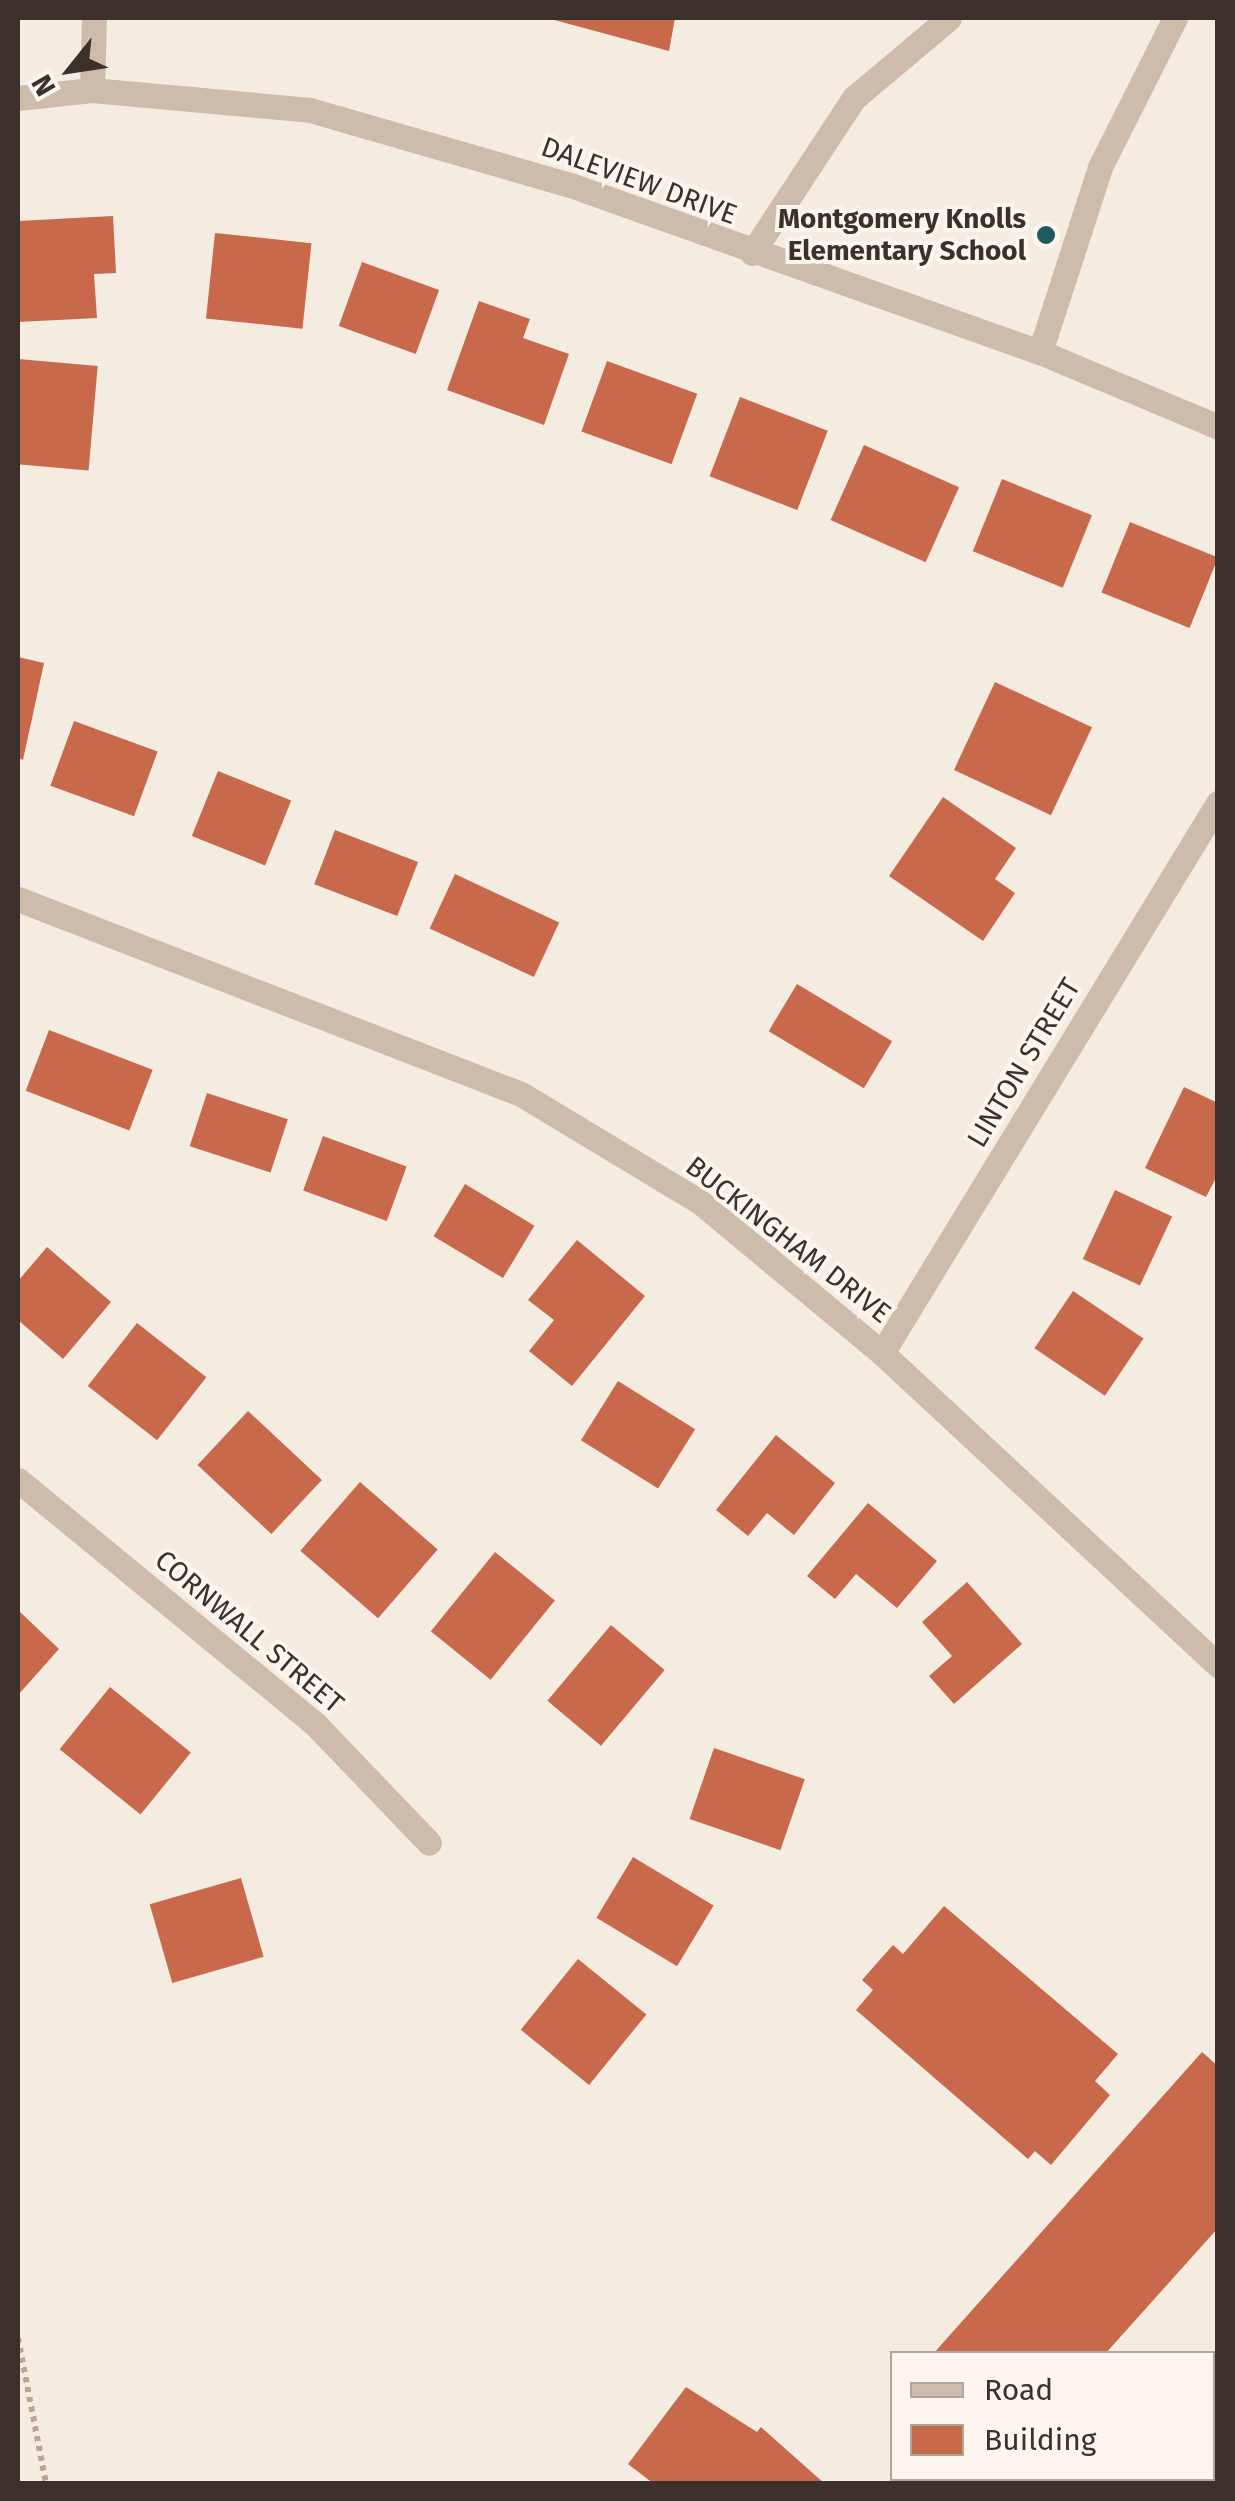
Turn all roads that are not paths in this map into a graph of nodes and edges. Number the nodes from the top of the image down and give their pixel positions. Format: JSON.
{"nodes":[{"id":1,"x":94,"y":18,"type":"edge"},
{"id":2,"x":950,"y":18,"type":"edge"},
{"id":3,"x":1175,"y":18,"type":"edge"},
{"id":4,"x":92,"y":90,"type":"junction"},
{"id":5,"x":18,"y":98,"type":"edge"},
{"id":6,"x":752,"y":253,"type":"junction"},
{"id":7,"x":1040,"y":352,"type":"junction"},
{"id":8,"x":1218,"y":427,"type":"edge"},
{"id":9,"x":1218,"y":803,"type":"edge"},
{"id":10,"x":18,"y":898,"type":"edge"},
{"id":11,"x":882,"y":1353,"type":"junction"},
{"id":12,"x":18,"y":1480,"type":"edge"},
{"id":13,"x":1218,"y":1665,"type":"edge"},
{"id":14,"x":430,"y":1843,"type":"dead end"}],
"edges":[{"from":1,"to":4,"type":"street"},
{"from":2,"to":6,"type":"street"},
{"from":3,"to":7,"type":"street"},
{"from":4,"to":5,"type":"street","name":"DALEVIEW DRIVE"},
{"from":4,"to":6,"type":"street","name":"DALEVIEW DRIVE"},
{"from":6,"to":7,"type":"street","name":"DALEVIEW DRIVE"},
{"from":7,"to":8,"type":"street","name":"DALEVIEW DRIVE"},
{"from":9,"to":11,"type":"street","name":"LINTON STREET"},
{"from":10,"to":11,"type":"street","name":"BUCKINGHAM DRIVE"},
{"from":11,"to":13,"type":"street","name":"BUCKINGHAM DRIVE"},
{"from":12,"to":14,"type":"street","name":"CORNWALL STREET"}]}
